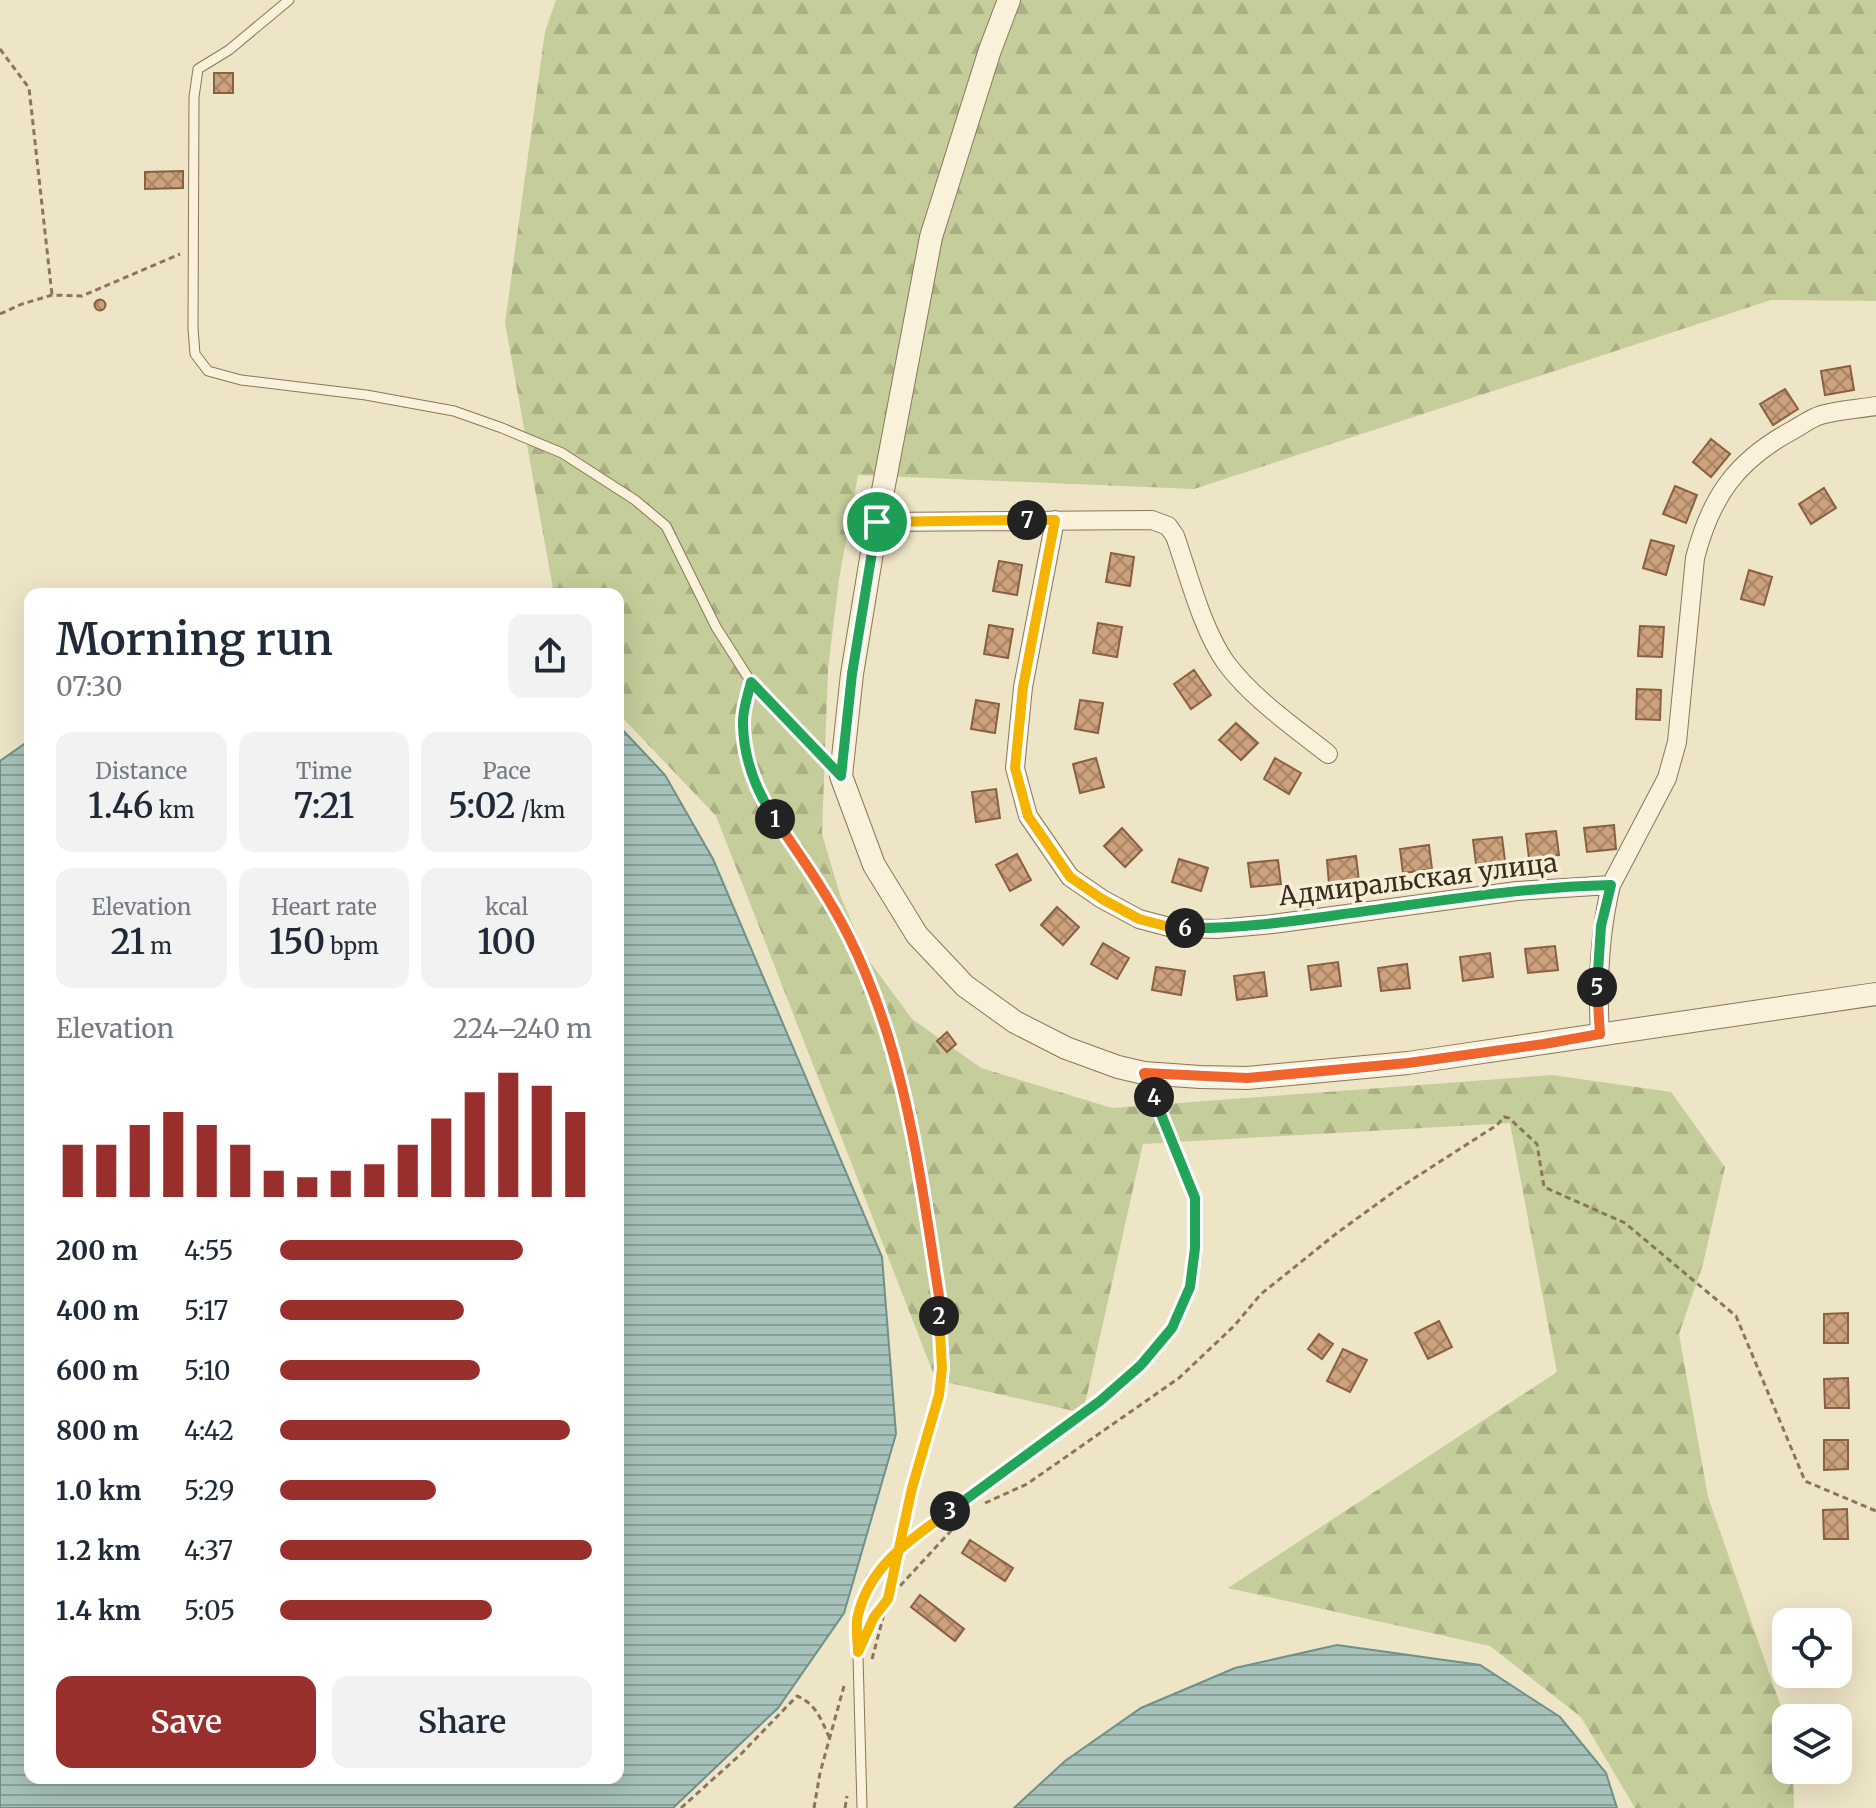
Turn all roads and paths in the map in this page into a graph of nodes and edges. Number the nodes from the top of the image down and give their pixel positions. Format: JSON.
{"nodes":[{"id":1,"x":289,"y":0,"type":"edge"},
{"id":2,"x":1009,"y":0,"type":"edge"},
{"id":3,"x":0,"y":49,"type":"edge"},
{"id":4,"x":192,"y":249,"type":"junction"},
{"id":5,"x":52,"y":295,"type":"junction"},
{"id":6,"x":0,"y":314,"type":"edge"},
{"id":7,"x":1876,"y":406,"type":"edge"},
{"id":8,"x":1055,"y":520,"type":"junction"},
{"id":9,"x":877,"y":522,"type":"junction"},
{"id":10,"x":751,"y":682,"type":"junction"},
{"id":11,"x":1328,"y":754,"type":"dead end"},
{"id":12,"x":841,"y":776,"type":"junction"},
{"id":13,"x":1611,"y":885,"type":"junction"},
{"id":14,"x":1876,"y":994,"type":"edge"},
{"id":15,"x":1600,"y":1034,"type":"junction"},
{"id":16,"x":1144,"y":1073,"type":"junction"},
{"id":17,"x":978,"y":1506,"type":"dead end"},
{"id":18,"x":1876,"y":1511,"type":"edge"},
{"id":19,"x":963,"y":1518,"type":"dead end"},
{"id":20,"x":900,"y":1547,"type":"junction"},
{"id":21,"x":888,"y":1599,"type":"junction"},
{"id":22,"x":858,"y":1652,"type":"junction"},
{"id":23,"x":870,"y":1666,"type":"dead end"},
{"id":24,"x":845,"y":1685,"type":"dead end"},
{"id":25,"x":829,"y":1737,"type":"junction"},
{"id":26,"x":847,"y":1794,"type":"dead end"},
{"id":27,"x":681,"y":1808,"type":"edge"},
{"id":28,"x":814,"y":1808,"type":"edge"},
{"id":29,"x":845,"y":1808,"type":"edge"},
{"id":30,"x":862,"y":1808,"type":"edge"}],
"edges":[{"from":1,"to":4,"type":"lane"},
{"from":2,"to":9,"type":"street"},
{"from":3,"to":5,"type":"path"},
{"from":4,"to":5,"type":"path"},
{"from":4,"to":10,"type":"lane"},
{"from":5,"to":6,"type":"path"},
{"from":7,"to":13,"type":"street"},
{"from":8,"to":9,"type":"street"},
{"from":8,"to":11,"type":"street"},
{"from":8,"to":13,"type":"street","name":"Адмиральская улица"},
{"from":9,"to":12,"type":"street"},
{"from":10,"to":12,"type":"lane"},
{"from":10,"to":20,"type":"path"},
{"from":12,"to":16,"type":"street"},
{"from":13,"to":15,"type":"street"},
{"from":14,"to":15,"type":"street"},
{"from":15,"to":16,"type":"street"},
{"from":16,"to":20,"type":"lane"},
{"from":17,"to":18,"type":"path"},
{"from":19,"to":21,"type":"path"},
{"from":20,"to":21,"type":"path"},
{"from":20,"to":22,"type":"lane"},
{"from":21,"to":22,"type":"path"},
{"from":21,"to":23,"type":"path"},
{"from":22,"to":30,"type":"lane"},
{"from":24,"to":25,"type":"path"},
{"from":25,"to":27,"type":"path"},
{"from":25,"to":28,"type":"path"},
{"from":26,"to":29,"type":"path"}]}
